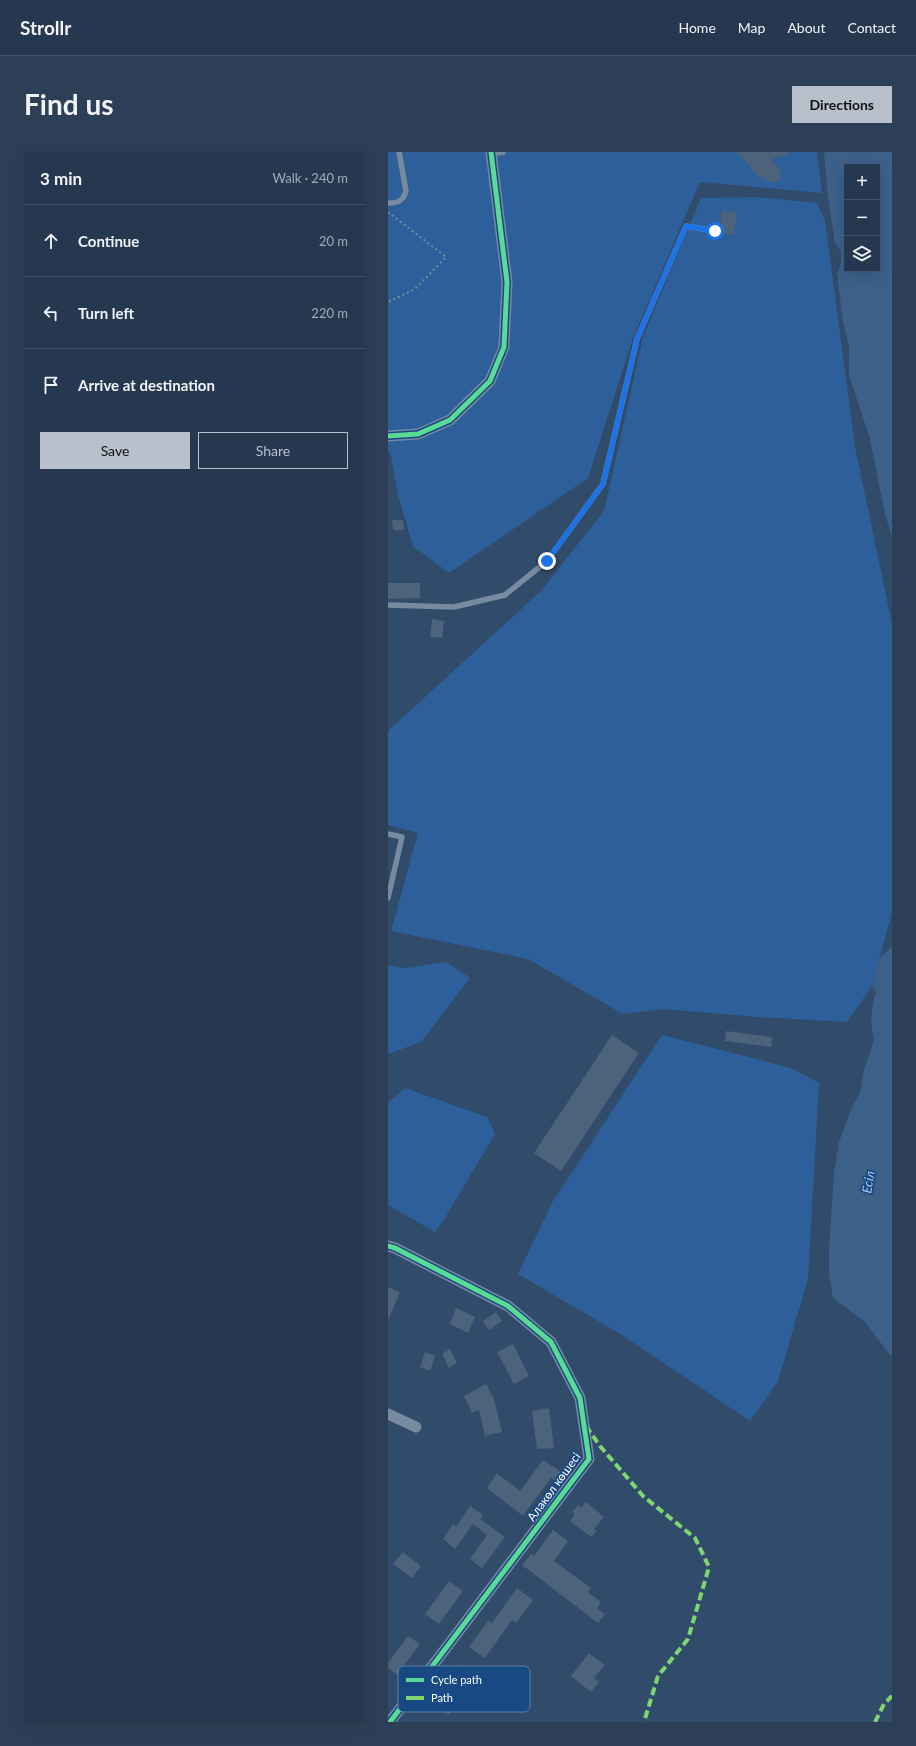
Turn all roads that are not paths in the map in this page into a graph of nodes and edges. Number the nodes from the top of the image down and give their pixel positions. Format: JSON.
{"nodes":[{"id":1,"x":399,"y":152,"type":"edge"},
{"id":2,"x":503,"y":152,"type":"edge"},
{"id":3,"x":491,"y":153,"type":"edge"},
{"id":4,"x":388,"y":203,"type":"edge"},
{"id":5,"x":715,"y":231,"type":"dead end"},
{"id":6,"x":388,"y":436,"type":"edge"},
{"id":7,"x":388,"y":605,"type":"edge"},
{"id":8,"x":388,"y":834,"type":"edge"},
{"id":9,"x":388,"y":898,"type":"edge"},
{"id":10,"x":388,"y":1246,"type":"edge"},
{"id":11,"x":388,"y":1414,"type":"edge"},
{"id":12,"x":416,"y":1427,"type":"dead end"},
{"id":13,"x":432,"y":1666,"type":"edge"},
{"id":14,"x":398,"y":1711,"type":"edge"},
{"id":15,"x":390,"y":1722,"type":"edge"}],
"edges":[{"from":1,"to":4,"type":"lane"},
{"from":2,"to":3,"type":"lane"},
{"from":3,"to":6,"type":"street"},
{"from":5,"to":7,"type":"lane"},
{"from":8,"to":9,"type":"lane"},
{"from":10,"to":13,"type":"street","name":"Алакөл көшесі"},
{"from":11,"to":12,"type":"street"},
{"from":14,"to":15,"type":"street","name":"Алакөл көшесі"}]}
